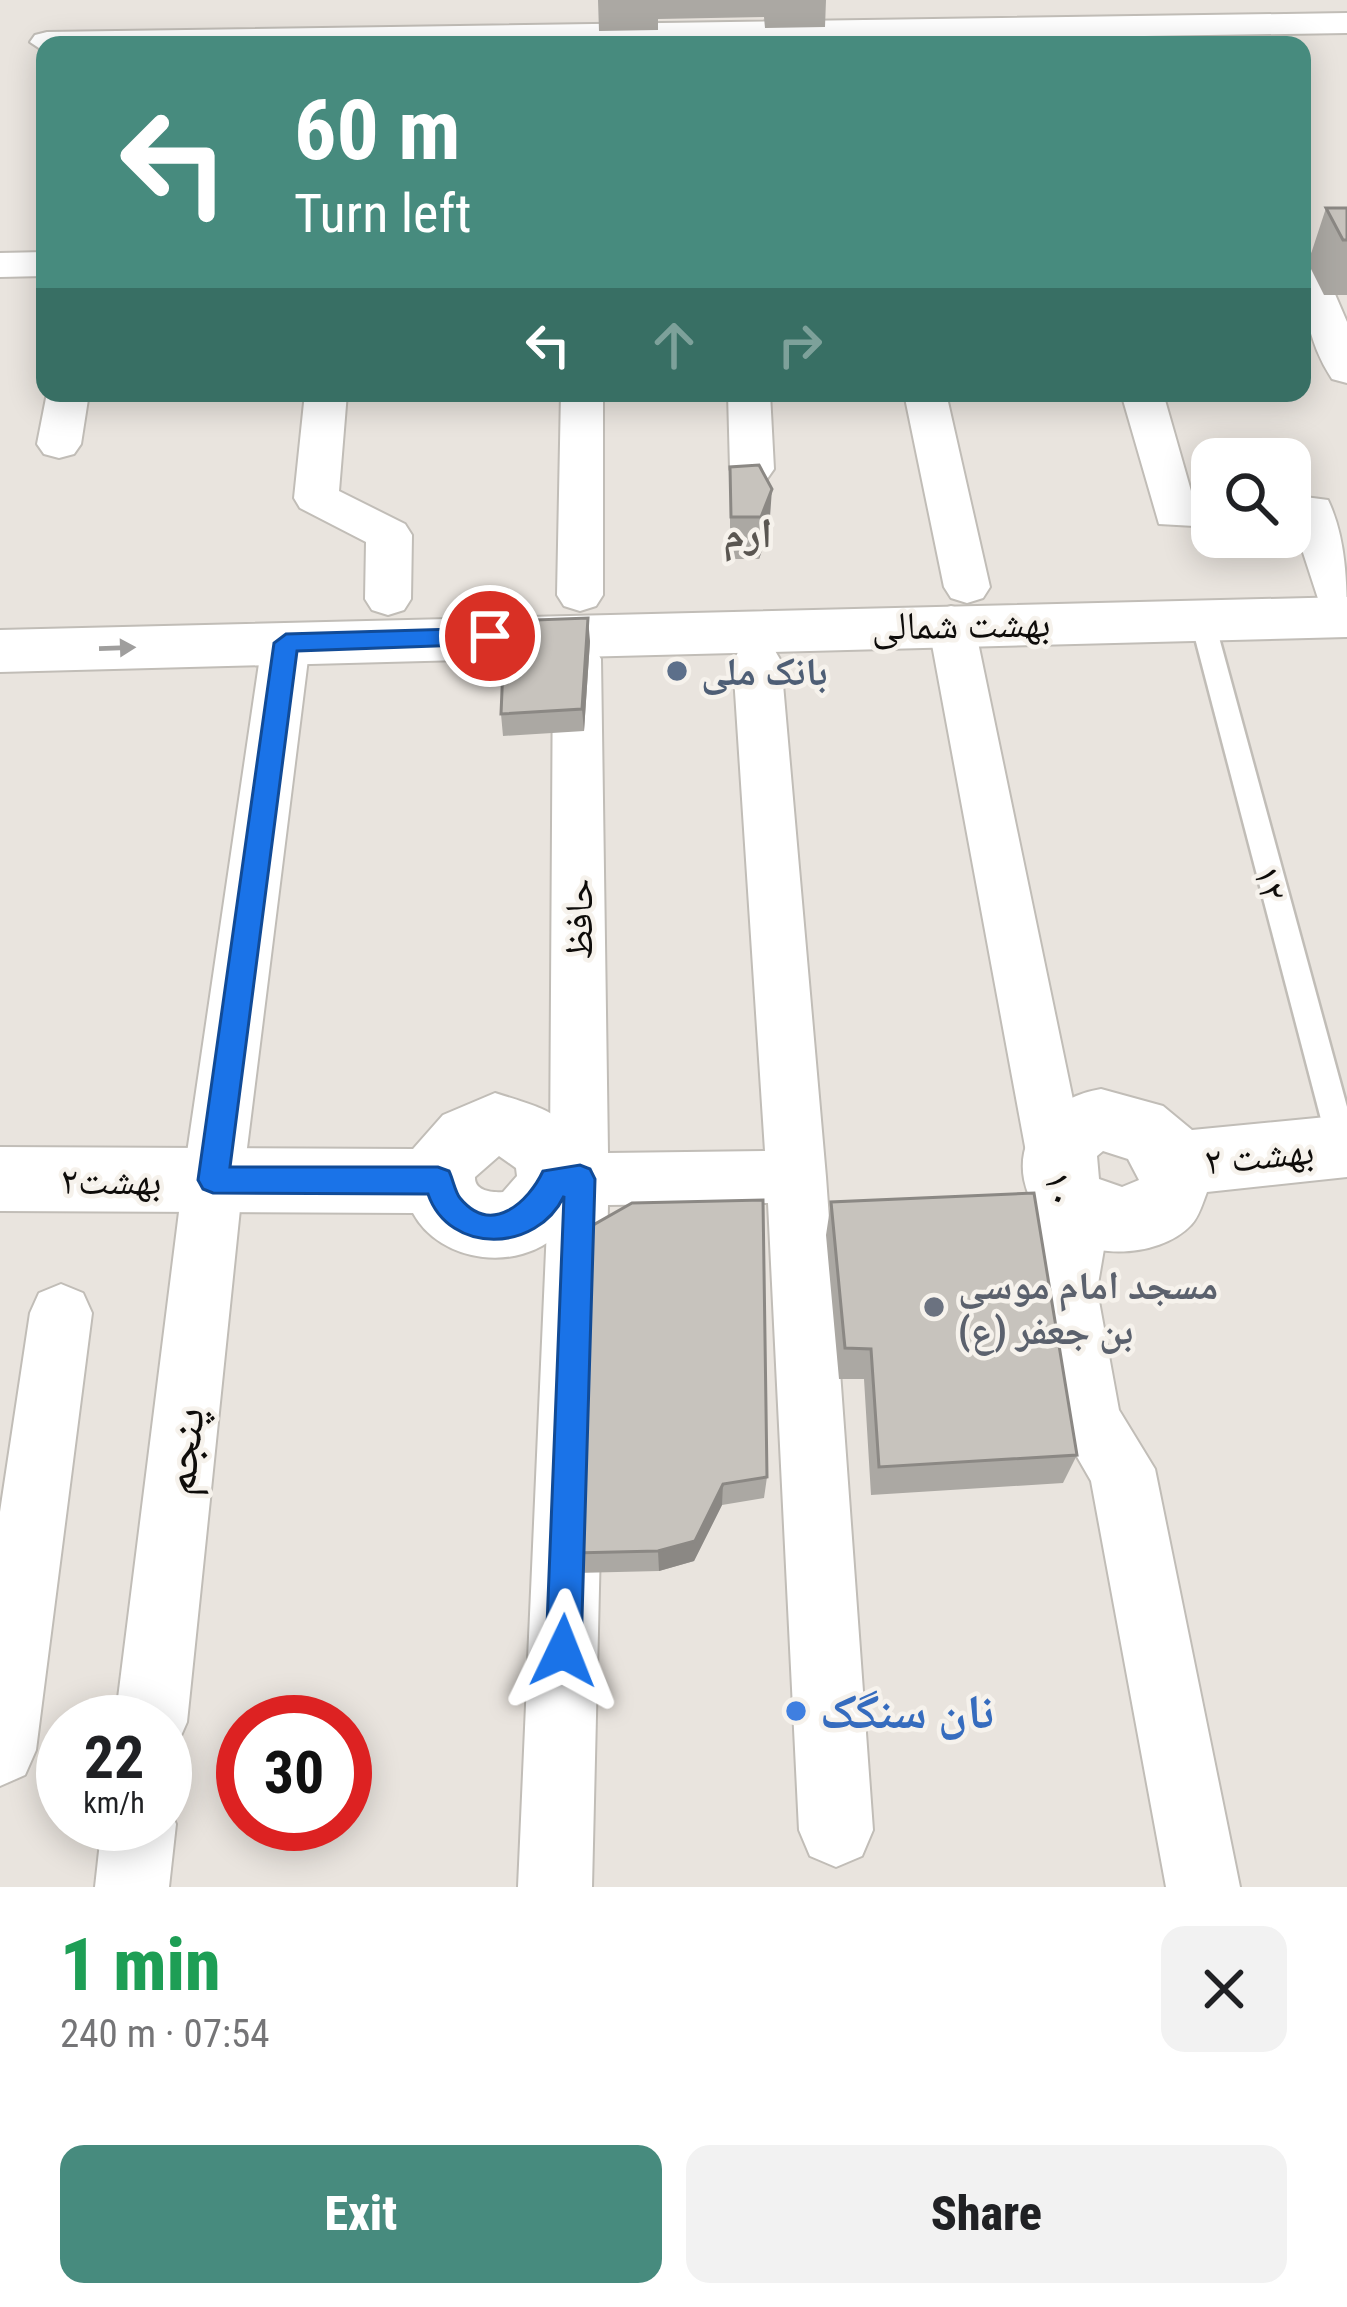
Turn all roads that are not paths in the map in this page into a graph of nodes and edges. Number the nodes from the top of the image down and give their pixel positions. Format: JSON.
{"nodes":[{"id":1,"x":1347,"y":23,"type":"edge"},
{"id":2,"x":852,"y":25,"type":"edge"},
{"id":3,"x":1208,"y":34,"type":"edge"},
{"id":4,"x":953,"y":35,"type":"edge"},
{"id":5,"x":1041,"y":35,"type":"edge"},
{"id":6,"x":755,"y":36,"type":"edge"},
{"id":7,"x":1347,"y":255,"type":"edge"},
{"id":8,"x":1311,"y":260,"type":"edge"},
{"id":9,"x":36,"y":264,"type":"edge"},
{"id":10,"x":0,"y":265,"type":"edge"},
{"id":11,"x":1311,"y":283,"type":"edge"},
{"id":12,"x":1347,"y":370,"type":"edge"},
{"id":13,"x":66,"y":402,"type":"edge"},
{"id":14,"x":325,"y":402,"type":"edge"},
{"id":15,"x":582,"y":402,"type":"edge"},
{"id":16,"x":749,"y":402,"type":"edge"},
{"id":17,"x":926,"y":402,"type":"edge"},
{"id":18,"x":1144,"y":402,"type":"edge"},
{"id":19,"x":58,"y":444,"type":"dead end"},
{"id":20,"x":752,"y":469,"type":"edge"},
{"id":21,"x":1311,"y":510,"type":"edge"},
{"id":22,"x":1191,"y":513,"type":"edge"},
{"id":23,"x":1344,"y":597,"type":"edge"},
{"id":24,"x":388,"y":599,"type":"junction"},
{"id":25,"x":959,"y":605,"type":"junction"},
{"id":26,"x":0,"y":609,"type":"edge"},
{"id":27,"x":579,"y":614,"type":"junction"},
{"id":28,"x":1202,"y":619,"type":"junction"},
{"id":29,"x":286,"y":643,"type":"junction"},
{"id":30,"x":0,"y":651,"type":"edge"},
{"id":31,"x":757,"y":661,"type":"dead end"},
{"id":32,"x":1345,"y":1146,"type":"edge"},
{"id":33,"x":1058,"y":1175,"type":"junction"},
{"id":34,"x":796,"y":1177,"type":"junction"},
{"id":35,"x":0,"y":1179,"type":"edge"},
{"id":36,"x":566,"y":1179,"type":"junction"},
{"id":37,"x":213,"y":1180,"type":"junction"},
{"id":38,"x":61,"y":1313,"type":"dead end"},
{"id":39,"x":154,"y":1695,"type":"edge"},
{"id":40,"x":0,"y":1750,"type":"edge"},
{"id":41,"x":836,"y":1830,"type":"dead end"},
{"id":42,"x":137,"y":1851,"type":"edge"},
{"id":43,"x":132,"y":1887,"type":"edge"},
{"id":44,"x":555,"y":1887,"type":"edge"},
{"id":45,"x":1203,"y":1887,"type":"edge"}],
"edges":[{"from":1,"to":3,"type":"street"},
{"from":2,"to":4,"type":"street"},
{"from":2,"to":6,"type":"street"},
{"from":3,"to":5,"type":"street"},
{"from":4,"to":5,"type":"street"},
{"from":7,"to":8,"type":"street"},
{"from":9,"to":10,"type":"street"},
{"from":11,"to":12,"type":"street"},
{"from":13,"to":19,"type":"street"},
{"from":14,"to":24,"type":"street"},
{"from":15,"to":27,"type":"street","name":"حافظ"},
{"from":16,"to":20,"type":"street"},
{"from":17,"to":25,"type":"street","name":"۱۰"},
{"from":18,"to":22,"type":"street"},
{"from":21,"to":23,"type":"street"},
{"from":23,"to":25,"type":"main road","name":"بهشت شمالی"},
{"from":23,"to":28,"type":"main road","name":"بهشت شمالی"},
{"from":24,"to":26,"type":"main road","name":"بهشت شمالی"},
{"from":24,"to":27,"type":"main road","name":"بهشت شمالی"},
{"from":25,"to":27,"type":"main road","name":"بهشت شمالی"},
{"from":25,"to":28,"type":"main road","name":"بهشت شمالی"},
{"from":25,"to":33,"type":"street","name":"۱۰"},
{"from":27,"to":29,"type":"main road","name":"بهشت شمالی"},
{"from":27,"to":36,"type":"street","name":"حافظ"},
{"from":28,"to":32,"type":"lane","name":"۱۲"},
{"from":30,"to":29,"type":"main road","name":"بهشت شمالی","one_way":true},
{"from":29,"to":37,"type":"street","name":"پنجم"},
{"from":31,"to":34,"type":"street"},
{"from":32,"to":33,"type":"main road","name":"بهشت ۲"},
{"from":33,"to":45,"type":"street","name":"۱۰"},
{"from":34,"to":36,"type":"street"},
{"from":34,"to":41,"type":"street"},
{"from":35,"to":37,"type":"main road","name":"بهشت۲"},
{"from":36,"to":37,"type":"main road","name":"بهشت۲"},
{"from":36,"to":44,"type":"street","name":"حافظ"},
{"from":37,"to":39,"type":"street","name":"پنجم"},
{"from":38,"to":40,"type":"street"},
{"from":42,"to":43,"type":"street"}]}
